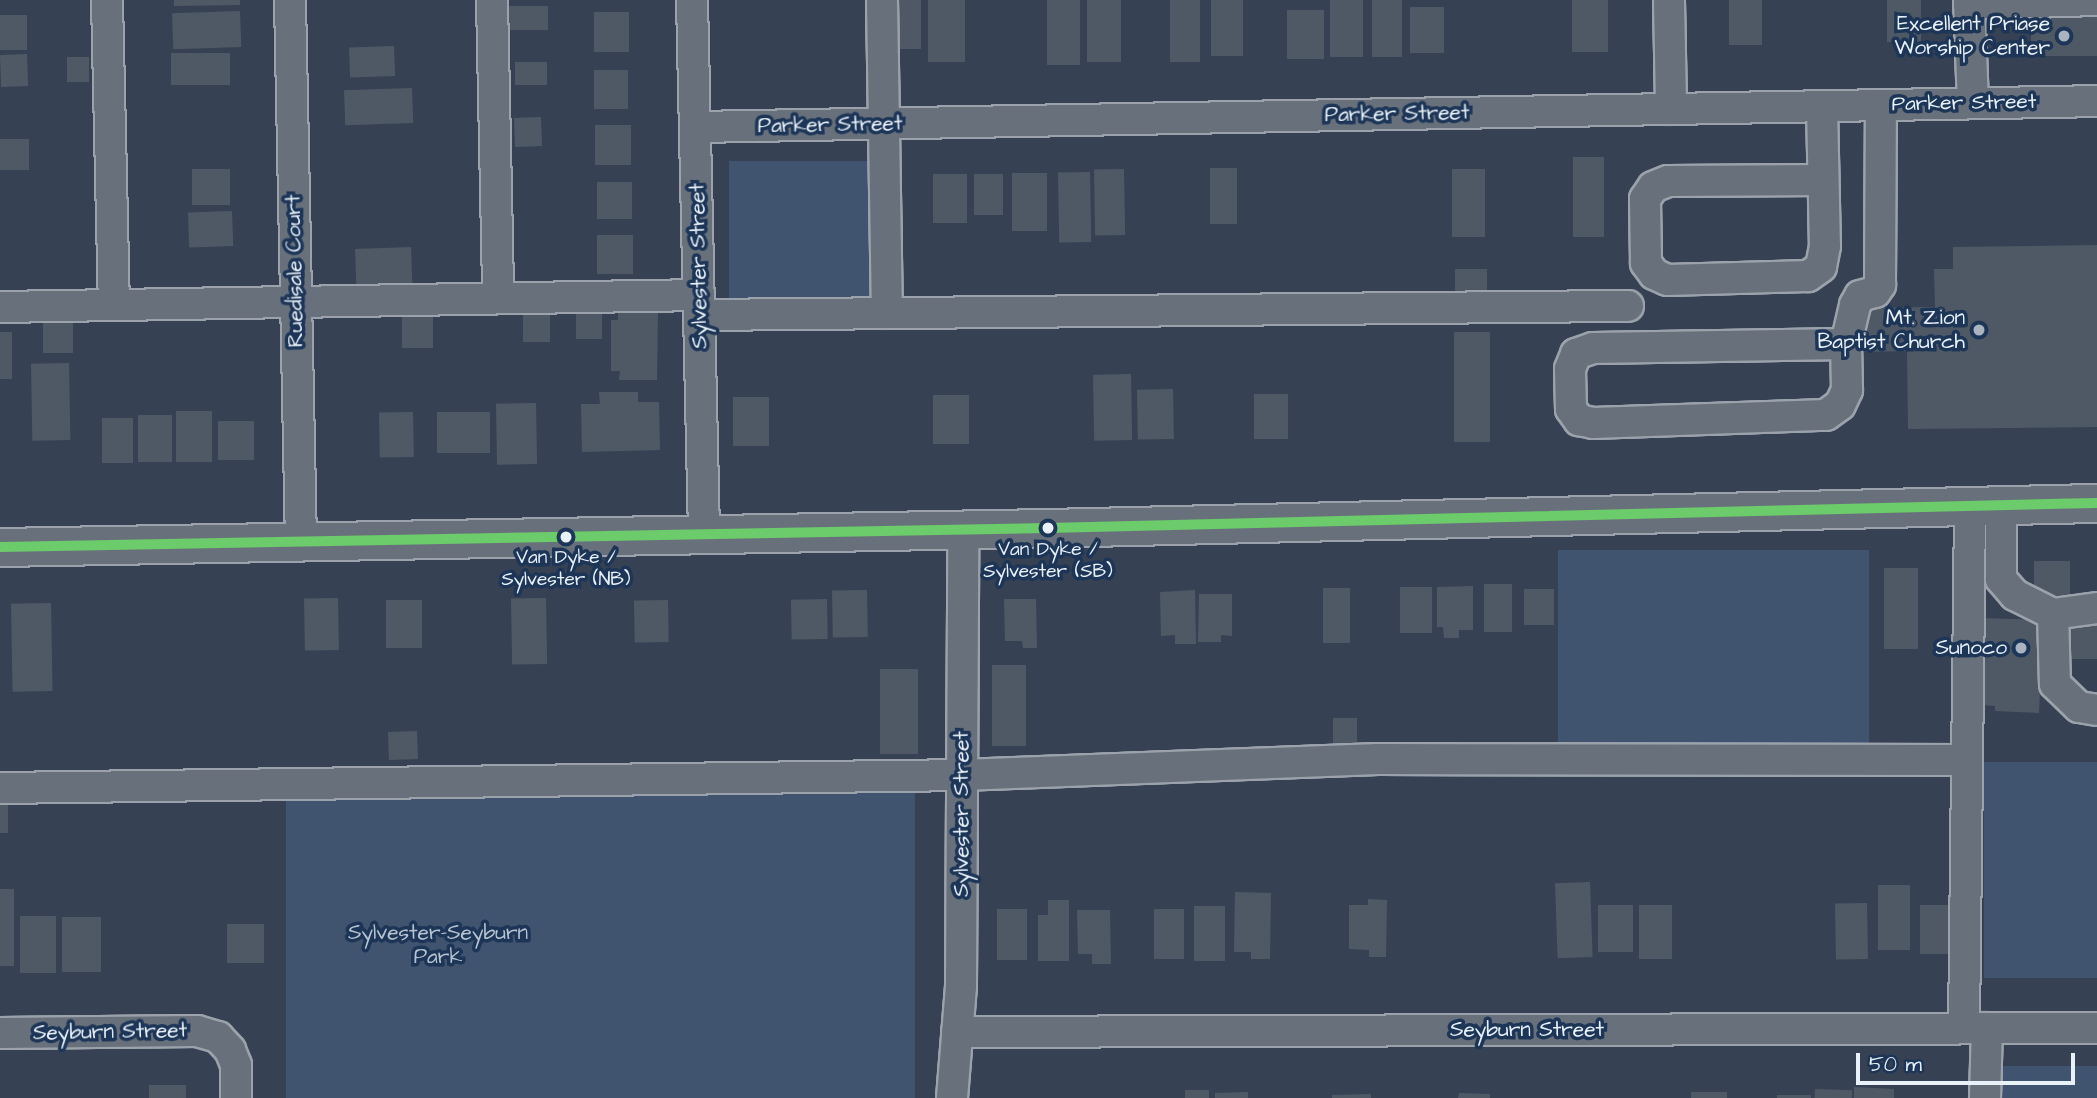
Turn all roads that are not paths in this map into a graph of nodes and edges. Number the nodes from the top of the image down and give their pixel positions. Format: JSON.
{"nodes":[{"id":1,"x":107,"y":0,"type":"edge"},
{"id":2,"x":290,"y":0,"type":"edge"},
{"id":3,"x":492,"y":0,"type":"edge"},
{"id":4,"x":692,"y":0,"type":"edge"},
{"id":5,"x":882,"y":0,"type":"edge"},
{"id":6,"x":2097,"y":0,"type":"edge"},
{"id":7,"x":1670,"y":1,"type":"edge"},
{"id":8,"x":1969,"y":2,"type":"edge"},
{"id":9,"x":2097,"y":100,"type":"edge"},
{"id":10,"x":1973,"y":103,"type":"junction"},
{"id":11,"x":1881,"y":105,"type":"junction"},
{"id":12,"x":1822,"y":106,"type":"junction"},
{"id":13,"x":1671,"y":109,"type":"junction"},
{"id":14,"x":885,"y":124,"type":"junction"},
{"id":15,"x":697,"y":127,"type":"junction"},
{"id":16,"x":1823,"y":180,"type":"junction"},
{"id":17,"x":498,"y":297,"type":"junction"},
{"id":18,"x":296,"y":300,"type":"junction"},
{"id":19,"x":114,"y":304,"type":"junction"},
{"id":20,"x":699,"y":305,"type":"junction"},
{"id":21,"x":1628,"y":306,"type":"dead end"},
{"id":22,"x":0,"y":307,"type":"edge"},
{"id":23,"x":887,"y":313,"type":"junction"},
{"id":24,"x":1846,"y":344,"type":"junction"},
{"id":25,"x":2097,"y":503,"type":"edge"},
{"id":26,"x":1986,"y":506,"type":"junction"},
{"id":27,"x":962,"y":530,"type":"junction"},
{"id":28,"x":704,"y":532,"type":"junction"},
{"id":29,"x":301,"y":541,"type":"junction"},
{"id":30,"x":0,"y":547,"type":"edge"},
{"id":31,"x":2097,"y":608,"type":"edge"},
{"id":32,"x":2053,"y":614,"type":"junction"},
{"id":33,"x":2097,"y":710,"type":"edge"},
{"id":34,"x":1967,"y":760,"type":"junction"},
{"id":35,"x":962,"y":775,"type":"junction"},
{"id":36,"x":0,"y":788,"type":"edge"},
{"id":37,"x":1975,"y":1028,"type":"junction"},
{"id":38,"x":2097,"y":1028,"type":"edge"},
{"id":39,"x":957,"y":1032,"type":"junction"},
{"id":40,"x":0,"y":1033,"type":"edge"},
{"id":41,"x":236,"y":1098,"type":"edge"},
{"id":42,"x":952,"y":1098,"type":"edge"},
{"id":43,"x":1986,"y":1098,"type":"edge"}],
"edges":[{"from":1,"to":19,"type":"street"},
{"from":2,"to":18,"type":"street","name":"Ruedisale Court"},
{"from":3,"to":17,"type":"street"},
{"from":4,"to":15,"type":"street","name":"Sylvester Street"},
{"from":5,"to":14,"type":"street"},
{"from":6,"to":8,"type":"street"},
{"from":7,"to":13,"type":"street"},
{"from":8,"to":10,"type":"street"},
{"from":9,"to":10,"type":"street","name":"Parker Street"},
{"from":10,"to":11,"type":"street","name":"Parker Street"},
{"from":11,"to":12,"type":"street","name":"Parker Street"},
{"from":11,"to":24,"type":"street"},
{"from":12,"to":13,"type":"street","name":"Parker Street"},
{"from":12,"to":16,"type":"street"},
{"from":13,"to":14,"type":"street","name":"Parker Street"},
{"from":14,"to":15,"type":"street","name":"Parker Street"},
{"from":14,"to":23,"type":"street"},
{"from":15,"to":20,"type":"street","name":"Sylvester Street"},
{"from":16,"to":16,"type":"street"},
{"from":17,"to":18,"type":"street"},
{"from":17,"to":20,"type":"street"},
{"from":18,"to":19,"type":"street"},
{"from":18,"to":29,"type":"street","name":"Ruedisale Court"},
{"from":19,"to":22,"type":"street"},
{"from":20,"to":23,"type":"street"},
{"from":20,"to":28,"type":"street","name":"Sylvester Street"},
{"from":21,"to":23,"type":"street"},
{"from":24,"to":24,"type":"street"},
{"from":25,"to":26,"type":"main road"},
{"from":26,"to":27,"type":"main road"},
{"from":26,"to":32,"type":"street"},
{"from":26,"to":34,"type":"street"},
{"from":27,"to":28,"type":"main road"},
{"from":27,"to":35,"type":"street","name":"Sylvester Street"},
{"from":28,"to":29,"type":"main road"},
{"from":29,"to":30,"type":"main road"},
{"from":31,"to":32,"type":"street"},
{"from":32,"to":33,"type":"street"},
{"from":34,"to":35,"type":"street"},
{"from":34,"to":37,"type":"street"},
{"from":35,"to":36,"type":"street"},
{"from":35,"to":39,"type":"street","name":"Sylvester Street"},
{"from":37,"to":38,"type":"street","name":"Seyburn Street"},
{"from":37,"to":39,"type":"street","name":"Seyburn Street"},
{"from":37,"to":43,"type":"street"},
{"from":39,"to":42,"type":"street","name":"Sylvester Street"},
{"from":40,"to":41,"type":"street","name":"Seyburn Street"}]}
